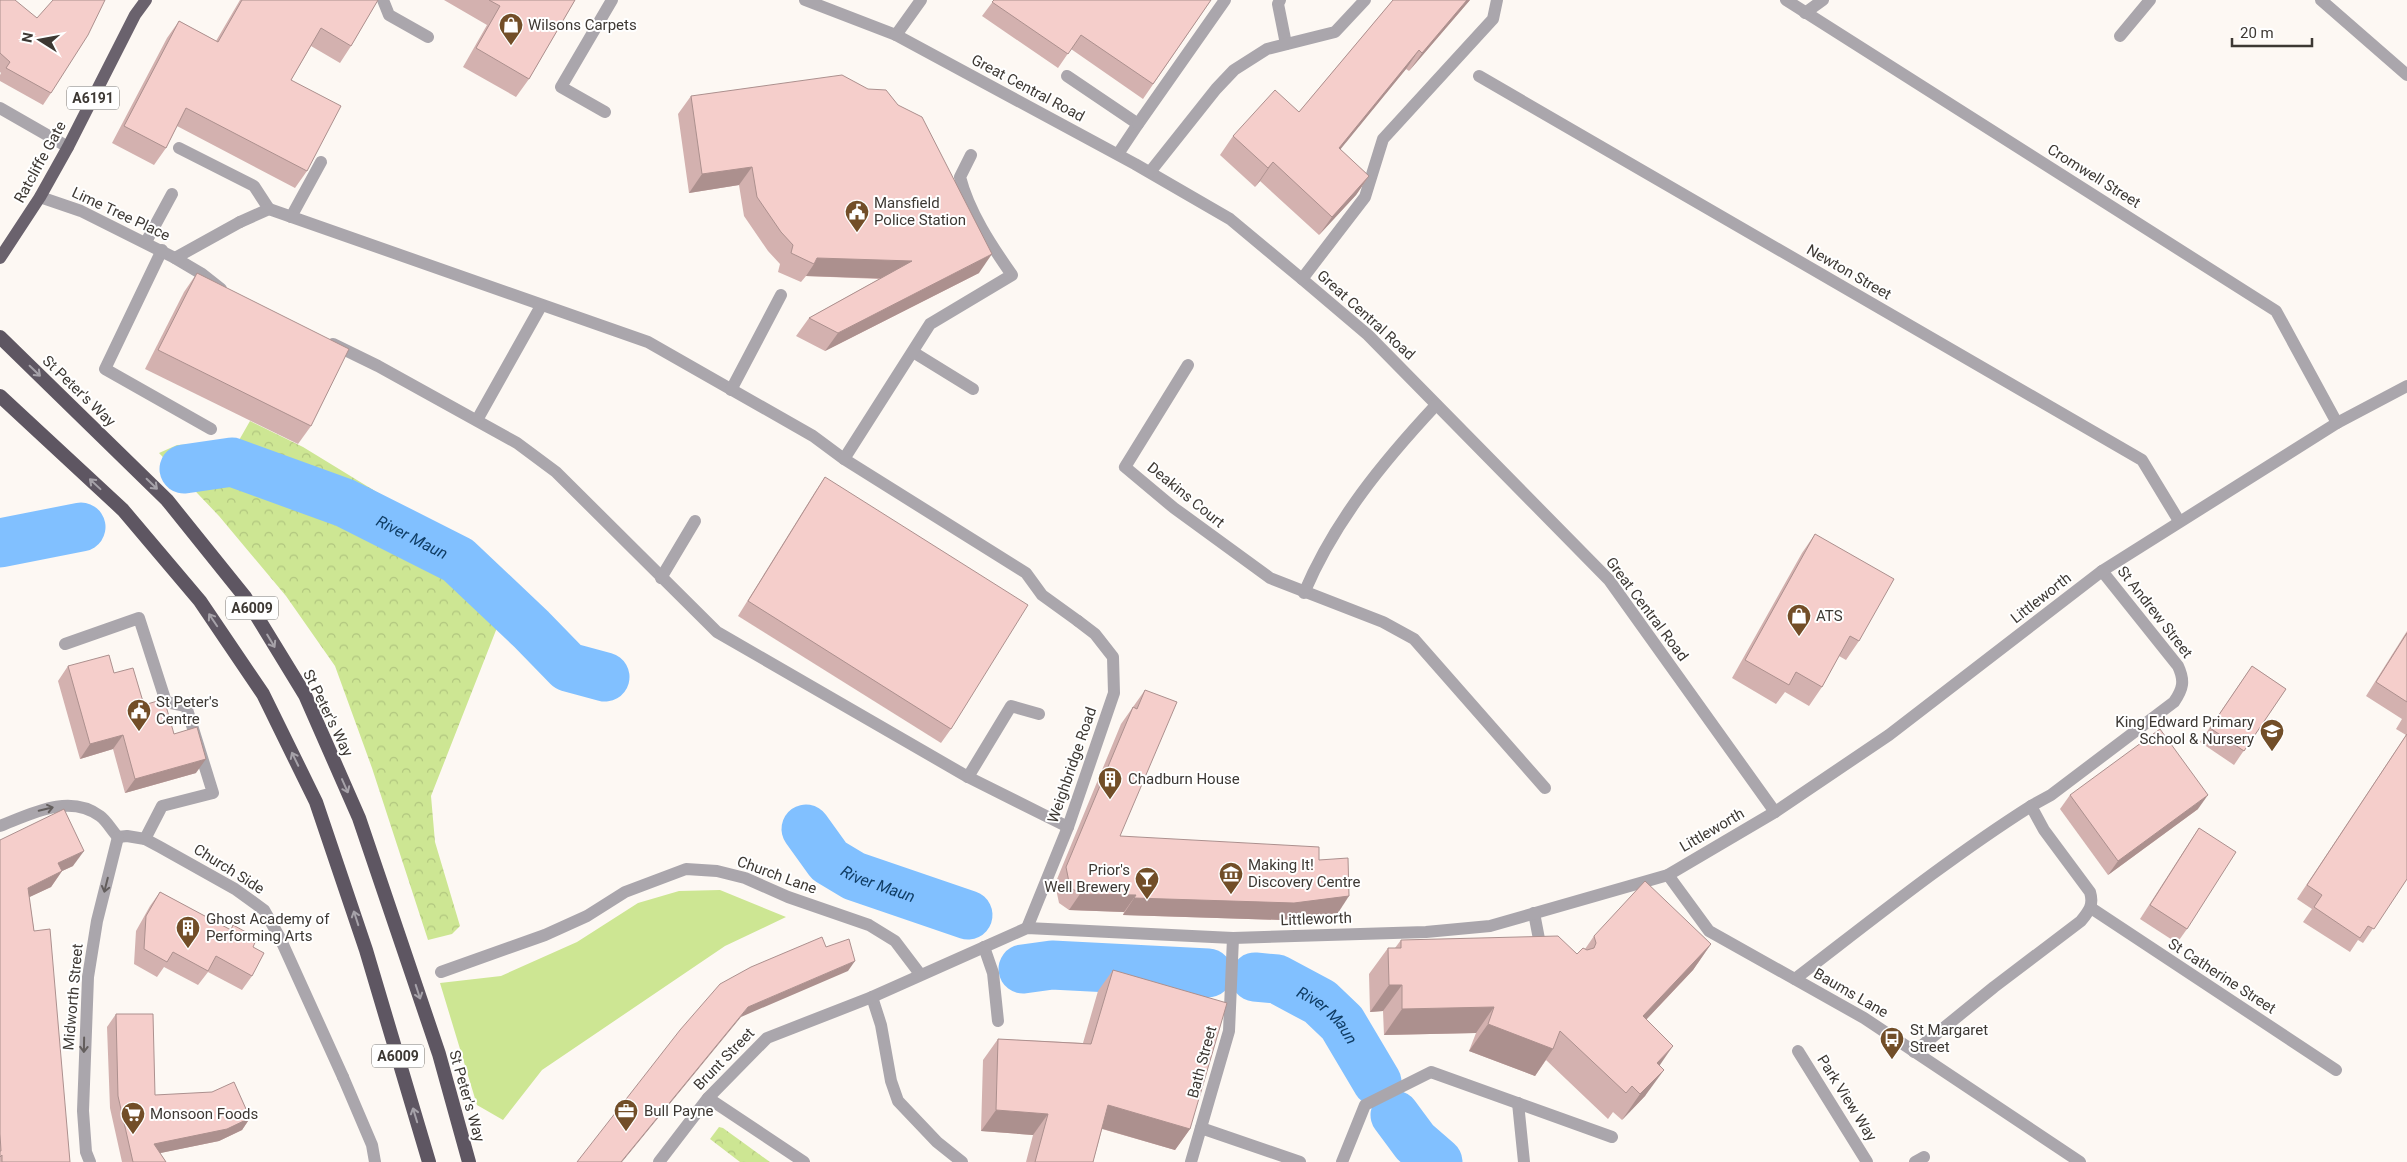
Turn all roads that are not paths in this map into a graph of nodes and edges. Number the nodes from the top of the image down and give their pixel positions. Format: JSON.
{"nodes":[{"id":1,"x":146,"y":0,"type":"edge"},
{"id":2,"x":383,"y":0,"type":"edge"},
{"id":3,"x":612,"y":0,"type":"edge"},
{"id":4,"x":805,"y":0,"type":"edge"},
{"id":5,"x":921,"y":0,"type":"edge"},
{"id":6,"x":1225,"y":0,"type":"edge"},
{"id":7,"x":1280,"y":0,"type":"edge"},
{"id":8,"x":1365,"y":0,"type":"edge"},
{"id":9,"x":1497,"y":0,"type":"edge"},
{"id":10,"x":1786,"y":0,"type":"edge"},
{"id":11,"x":1823,"y":0,"type":"edge"},
{"id":12,"x":2150,"y":0,"type":"edge"},
{"id":13,"x":2326,"y":1,"type":"edge"},
{"id":14,"x":1805,"y":13,"type":"junction"},
{"id":15,"x":896,"y":35,"type":"junction"},
{"id":16,"x":2120,"y":36,"type":"dead end"},
{"id":17,"x":428,"y":37,"type":"dead end"},
{"id":18,"x":1286,"y":44,"type":"junction"},
{"id":19,"x":1067,"y":76,"type":"dead end"},
{"id":20,"x":1479,"y":76,"type":"dead end"},
{"id":21,"x":2407,"y":76,"type":"edge"},
{"id":22,"x":0,"y":108,"type":"edge"},
{"id":23,"x":605,"y":112,"type":"dead end"},
{"id":24,"x":1138,"y":124,"type":"junction"},
{"id":25,"x":68,"y":147,"type":"junction"},
{"id":26,"x":179,"y":148,"type":"edge"},
{"id":27,"x":1118,"y":154,"type":"junction"},
{"id":28,"x":971,"y":155,"type":"dead end"},
{"id":29,"x":321,"y":162,"type":"edge"},
{"id":30,"x":1150,"y":172,"type":"junction"},
{"id":31,"x":172,"y":194,"type":"dead end"},
{"id":32,"x":40,"y":197,"type":"junction"},
{"id":33,"x":269,"y":209,"type":"junction"},
{"id":34,"x":291,"y":217,"type":"junction"},
{"id":35,"x":146,"y":242,"type":"junction"},
{"id":36,"x":162,"y":250,"type":"junction"},
{"id":37,"x":0,"y":258,"type":"edge"},
{"id":38,"x":176,"y":258,"type":"junction"},
{"id":39,"x":1302,"y":279,"type":"junction"},
{"id":40,"x":781,"y":295,"type":"dead end"},
{"id":41,"x":229,"y":296,"type":"edge"},
{"id":42,"x":541,"y":306,"type":"junction"},
{"id":43,"x":0,"y":337,"type":"edge"},
{"id":44,"x":320,"y":338,"type":"edge"},
{"id":45,"x":913,"y":352,"type":"junction"},
{"id":46,"x":1188,"y":365,"type":"dead end"},
{"id":47,"x":2407,"y":386,"type":"edge"},
{"id":48,"x":973,"y":389,"type":"dead end"},
{"id":49,"x":731,"y":390,"type":"junction"},
{"id":50,"x":0,"y":396,"type":"edge"},
{"id":51,"x":1436,"y":405,"type":"junction"},
{"id":52,"x":477,"y":420,"type":"junction"},
{"id":53,"x":2337,"y":424,"type":"junction"},
{"id":54,"x":211,"y":429,"type":"dead end"},
{"id":55,"x":844,"y":459,"type":"junction"},
{"id":56,"x":695,"y":521,"type":"dead end"},
{"id":57,"x":2179,"y":521,"type":"junction"},
{"id":58,"x":2102,"y":571,"type":"junction"},
{"id":59,"x":660,"y":578,"type":"junction"},
{"id":60,"x":1304,"y":593,"type":"junction"},
{"id":61,"x":64,"y":644,"type":"dead end"},
{"id":62,"x":1039,"y":714,"type":"dead end"},
{"id":63,"x":968,"y":777,"type":"junction"},
{"id":64,"x":1545,"y":788,"type":"dead end"},
{"id":65,"x":2031,"y":806,"type":"junction"},
{"id":66,"x":1775,"y":812,"type":"junction"},
{"id":67,"x":0,"y":826,"type":"edge"},
{"id":68,"x":1068,"y":827,"type":"junction"},
{"id":69,"x":118,"y":837,"type":"junction"},
{"id":70,"x":144,"y":839,"type":"junction"},
{"id":71,"x":1668,"y":875,"type":"junction"},
{"id":72,"x":2091,"y":908,"type":"junction"},
{"id":73,"x":1534,"y":913,"type":"junction"},
{"id":74,"x":1027,"y":928,"type":"junction"},
{"id":75,"x":1233,"y":938,"type":"junction"},
{"id":76,"x":984,"y":947,"type":"junction"},
{"id":77,"x":1558,"y":957,"type":"edge"},
{"id":78,"x":441,"y":972,"type":"dead end"},
{"id":79,"x":920,"y":974,"type":"junction"},
{"id":80,"x":1795,"y":979,"type":"junction"},
{"id":81,"x":872,"y":997,"type":"junction"},
{"id":82,"x":998,"y":1021,"type":"dead end"},
{"id":83,"x":1798,"y":1051,"type":"dead end"},
{"id":84,"x":1914,"y":1052,"type":"junction"},
{"id":85,"x":2336,"y":1070,"type":"dead end"},
{"id":86,"x":708,"y":1098,"type":"junction"},
{"id":87,"x":1518,"y":1103,"type":"junction"},
{"id":88,"x":1201,"y":1128,"type":"junction"},
{"id":89,"x":1612,"y":1137,"type":"dead end"},
{"id":90,"x":90,"y":1162,"type":"edge"},
{"id":91,"x":375,"y":1162,"type":"edge"},
{"id":92,"x":429,"y":1162,"type":"edge"},
{"id":93,"x":469,"y":1162,"type":"edge"},
{"id":94,"x":658,"y":1162,"type":"edge"},
{"id":95,"x":804,"y":1162,"type":"edge"},
{"id":96,"x":962,"y":1162,"type":"edge"},
{"id":97,"x":1191,"y":1162,"type":"edge"},
{"id":98,"x":1300,"y":1162,"type":"edge"},
{"id":99,"x":1342,"y":1162,"type":"edge"},
{"id":100,"x":1524,"y":1162,"type":"edge"},
{"id":101,"x":1867,"y":1162,"type":"edge"},
{"id":102,"x":2080,"y":1162,"type":"edge"}],
"edges":[{"from":1,"to":25,"type":"main road","name":"Ratcliffe Gate","number":"A6191"},
{"from":2,"to":17,"type":"street"},
{"from":3,"to":23,"type":"street"},
{"from":4,"to":15,"type":"street","name":"Great Central Road"},
{"from":5,"to":15,"type":"street"},
{"from":6,"to":24,"type":"street"},
{"from":7,"to":18,"type":"street"},
{"from":8,"to":18,"type":"street"},
{"from":9,"to":39,"type":"street"},
{"from":10,"to":14,"type":"street","name":"Cromwell Street"},
{"from":11,"to":14,"type":"street"},
{"from":12,"to":16,"type":"street"},
{"from":13,"to":21,"type":"street"},
{"from":14,"to":53,"type":"street","name":"Cromwell Street"},
{"from":15,"to":27,"type":"street","name":"Great Central Road"},
{"from":18,"to":30,"type":"street"},
{"from":19,"to":24,"type":"street"},
{"from":20,"to":57,"type":"street","name":"Newton Street"},
{"from":22,"to":25,"type":"street"},
{"from":24,"to":27,"type":"street"},
{"from":25,"to":32,"type":"main road","name":"Ratcliffe Gate","number":"A6191"},
{"from":26,"to":33,"type":"street"},
{"from":27,"to":30,"type":"street","name":"Great Central Road"},
{"from":28,"to":45,"type":"street"},
{"from":29,"to":34,"type":"street"},
{"from":30,"to":39,"type":"street","name":"Great Central Road"},
{"from":31,"to":35,"type":"street"},
{"from":32,"to":35,"type":"street","name":"Lime Tree Place"},
{"from":32,"to":37,"type":"main road","name":"Ratcliffe Gate","number":"A6191"},
{"from":33,"to":34,"type":"street","name":"Weighbridge Road"},
{"from":33,"to":38,"type":"street","name":"Lime Tree Place"},
{"from":34,"to":42,"type":"street","name":"Weighbridge Road"},
{"from":35,"to":36,"type":"street","name":"Lime Tree Place"},
{"from":36,"to":38,"type":"street","name":"Lime Tree Place"},
{"from":36,"to":54,"type":"street"},
{"from":38,"to":41,"type":"street"},
{"from":39,"to":51,"type":"street","name":"Great Central Road"},
{"from":40,"to":49,"type":"street"},
{"from":42,"to":49,"type":"street","name":"Weighbridge Road"},
{"from":42,"to":52,"type":"street"},
{"from":43,"to":93,"type":"highway","name":"St Peter's Way","number":"A6009","one_way":true},
{"from":44,"to":52,"type":"street"},
{"from":45,"to":48,"type":"street"},
{"from":45,"to":55,"type":"street"},
{"from":46,"to":60,"type":"street","name":"Deakins Court"},
{"from":47,"to":53,"type":"street","name":"Littleworth"},
{"from":49,"to":55,"type":"street","name":"Weighbridge Road"},
{"from":92,"to":50,"type":"highway","number":"A6009","one_way":true},
{"from":51,"to":60,"type":"street"},
{"from":51,"to":66,"type":"street","name":"Great Central Road"},
{"from":52,"to":59,"type":"street"},
{"from":53,"to":57,"type":"street","name":"Littleworth"},
{"from":55,"to":68,"type":"street","name":"Weighbridge Road"},
{"from":56,"to":59,"type":"street"},
{"from":57,"to":58,"type":"street","name":"Littleworth"},
{"from":58,"to":65,"type":"street","name":"St Andrew Street"},
{"from":58,"to":66,"type":"street","name":"Littleworth"},
{"from":59,"to":63,"type":"street"},
{"from":60,"to":64,"type":"street","name":"Deakins Court"},
{"from":61,"to":70,"type":"street"},
{"from":62,"to":63,"type":"street"},
{"from":63,"to":68,"type":"street"},
{"from":65,"to":72,"type":"street"},
{"from":65,"to":80,"type":"street"},
{"from":66,"to":71,"type":"street","name":"Littleworth"},
{"from":67,"to":69,"type":"street","one_way":true},
{"from":68,"to":74,"type":"street","name":"Weighbridge Road"},
{"from":69,"to":70,"type":"street","name":"Church Side"},
{"from":69,"to":90,"type":"street","name":"Midworth Street","one_way":true},
{"from":70,"to":91,"type":"street","name":"Church Side"},
{"from":71,"to":73,"type":"street","name":"Littleworth"},
{"from":71,"to":80,"type":"street","name":"Baums Lane"},
{"from":72,"to":84,"type":"street"},
{"from":72,"to":85,"type":"street","name":"St Catherine Street"},
{"from":73,"to":75,"type":"street","name":"Littleworth"},
{"from":73,"to":77,"type":"street"},
{"from":74,"to":75,"type":"street","name":"Littleworth"},
{"from":74,"to":76,"type":"street","name":"Littleworth"},
{"from":75,"to":88,"type":"street","name":"Bath Street"},
{"from":76,"to":79,"type":"street","name":"Littleworth"},
{"from":76,"to":82,"type":"street"},
{"from":78,"to":79,"type":"street","name":"Church Lane"},
{"from":79,"to":81,"type":"street","name":"Brunt Street"},
{"from":80,"to":84,"type":"street","name":"Baums Lane"},
{"from":81,"to":86,"type":"street","name":"Brunt Street"},
{"from":81,"to":96,"type":"street"},
{"from":83,"to":101,"type":"street","name":"Park View Way"},
{"from":84,"to":102,"type":"street","name":"Baums Lane"},
{"from":86,"to":94,"type":"street","name":"Brunt Street"},
{"from":86,"to":95,"type":"street"},
{"from":87,"to":89,"type":"street"},
{"from":87,"to":99,"type":"street"},
{"from":87,"to":100,"type":"street"},
{"from":88,"to":97,"type":"street","name":"Bath Street"},
{"from":88,"to":98,"type":"street"}]}
